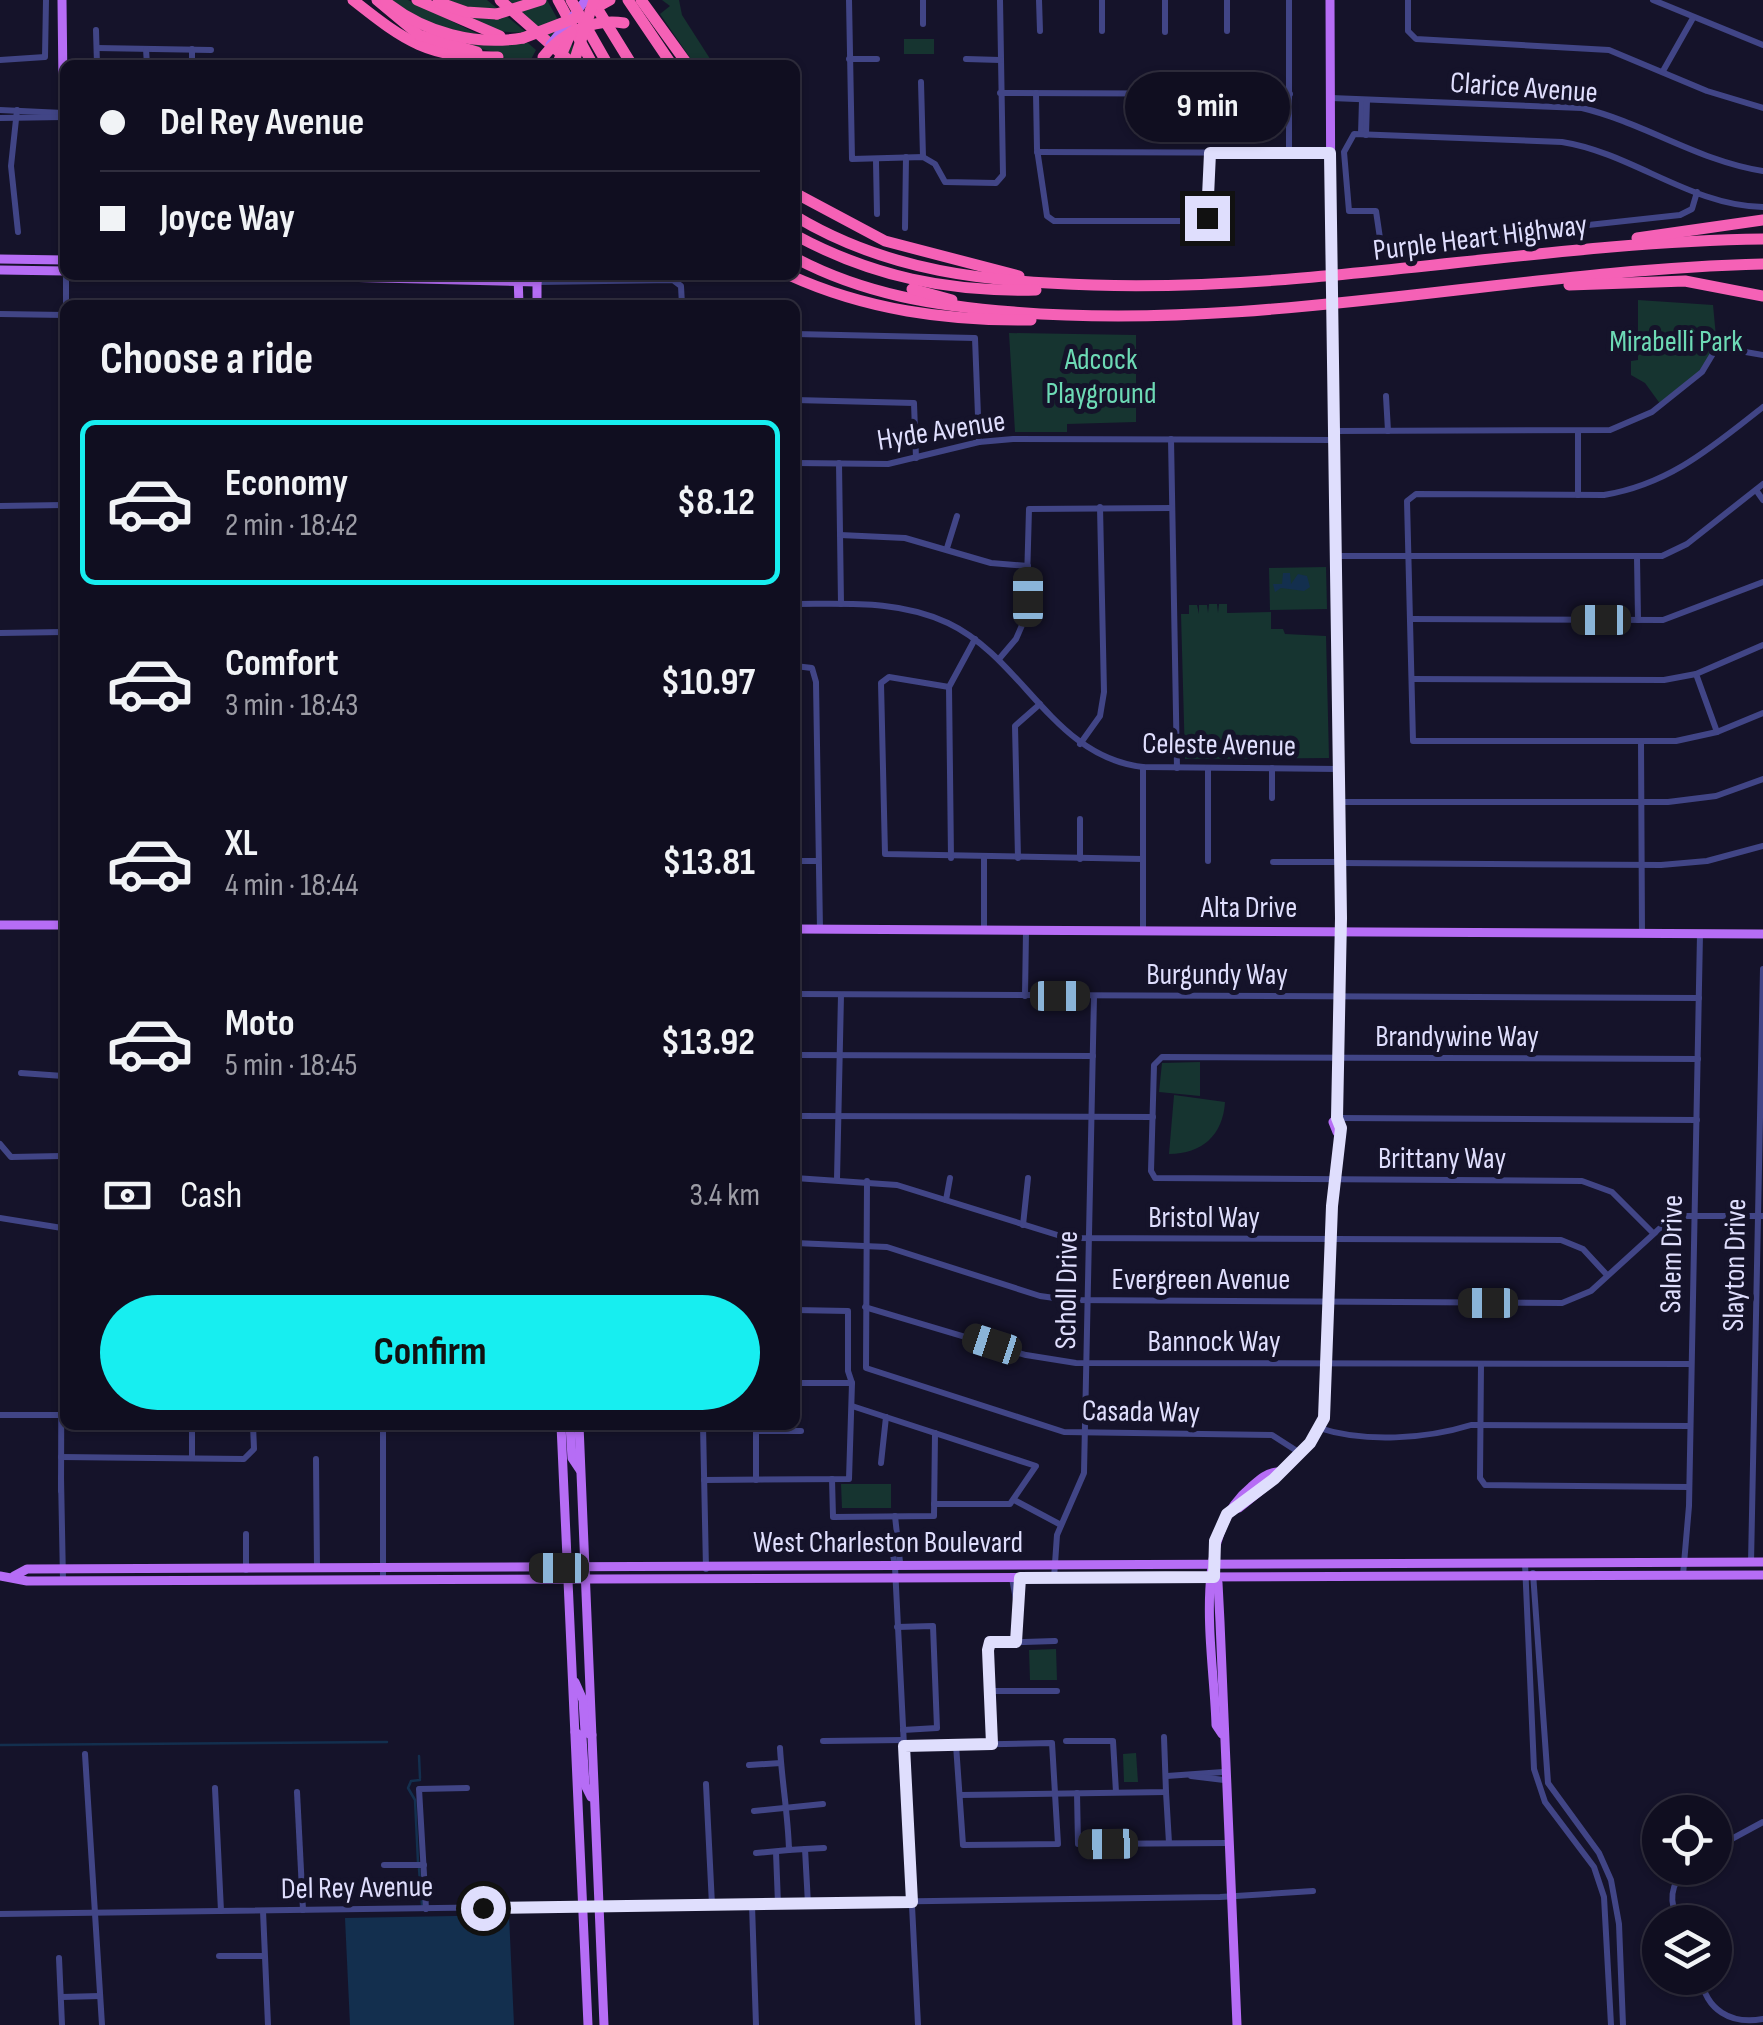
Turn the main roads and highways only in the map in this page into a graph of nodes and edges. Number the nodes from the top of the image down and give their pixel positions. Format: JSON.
{"nodes":[{"id":1,"x":62,"y":0,"type":"edge"},
{"id":2,"x":353,"y":0,"type":"edge"},
{"id":3,"x":380,"y":0,"type":"edge"},
{"id":4,"x":418,"y":0,"type":"edge"},
{"id":5,"x":434,"y":0,"type":"edge"},
{"id":6,"x":500,"y":0,"type":"edge"},
{"id":7,"x":542,"y":0,"type":"edge"},
{"id":8,"x":558,"y":0,"type":"edge"},
{"id":9,"x":570,"y":0,"type":"edge"},
{"id":10,"x":611,"y":0,"type":"edge"},
{"id":11,"x":628,"y":0,"type":"edge"},
{"id":12,"x":641,"y":0,"type":"edge"},
{"id":13,"x":1330,"y":0,"type":"edge"},
{"id":14,"x":583,"y":10,"type":"edge"},
{"id":15,"x":523,"y":38,"type":"junction"},
{"id":16,"x":658,"y":46,"type":"junction"},
{"id":17,"x":498,"y":57,"type":"junction"},
{"id":18,"x":63,"y":60,"type":"edge"},
{"id":19,"x":503,"y":60,"type":"edge"},
{"id":20,"x":542,"y":60,"type":"edge"},
{"id":21,"x":559,"y":60,"type":"edge"},
{"id":22,"x":567,"y":60,"type":"edge"},
{"id":23,"x":574,"y":60,"type":"edge"},
{"id":24,"x":590,"y":60,"type":"edge"},
{"id":25,"x":605,"y":60,"type":"edge"},
{"id":26,"x":613,"y":60,"type":"edge"},
{"id":27,"x":628,"y":60,"type":"edge"},
{"id":28,"x":668,"y":60,"type":"edge"},
{"id":29,"x":685,"y":60,"type":"edge"},
{"id":30,"x":800,"y":196,"type":"edge"},
{"id":31,"x":800,"y":219,"type":"edge"},
{"id":32,"x":1763,"y":220,"type":"edge"},
{"id":33,"x":1763,"y":239,"type":"edge"},
{"id":34,"x":800,"y":241,"type":"edge"},
{"id":35,"x":800,"y":241,"type":"edge"},
{"id":36,"x":1554,"y":252,"type":"junction"},
{"id":37,"x":60,"y":258,"type":"edge"},
{"id":38,"x":0,"y":259,"type":"edge"},
{"id":39,"x":800,"y":260,"type":"edge"},
{"id":40,"x":1763,"y":264,"type":"edge"},
{"id":41,"x":0,"y":270,"type":"edge"},
{"id":42,"x":60,"y":273,"type":"edge"},
{"id":43,"x":800,"y":279,"type":"edge"},
{"id":44,"x":1073,"y":285,"type":"junction"},
{"id":45,"x":1108,"y":286,"type":"junction"},
{"id":46,"x":1478,"y":290,"type":"junction"},
{"id":47,"x":1763,"y":296,"type":"edge"},
{"id":48,"x":1016,"y":312,"type":"junction"},
{"id":49,"x":1095,"y":318,"type":"junction"},
{"id":50,"x":0,"y":925,"type":"edge"},
{"id":51,"x":60,"y":925,"type":"edge"},
{"id":52,"x":800,"y":929,"type":"edge"},
{"id":53,"x":1341,"y":932,"type":"junction"},
{"id":54,"x":1763,"y":934,"type":"edge"},
{"id":55,"x":561,"y":1430,"type":"edge"},
{"id":56,"x":570,"y":1430,"type":"edge"},
{"id":57,"x":578,"y":1430,"type":"edge"},
{"id":58,"x":581,"y":1472,"type":"junction"},
{"id":59,"x":1277,"y":1472,"type":"junction"},
{"id":60,"x":1264,"y":1477,"type":"junction"},
{"id":61,"x":1248,"y":1501,"type":"junction"},
{"id":62,"x":1233,"y":1508,"type":"junction"},
{"id":63,"x":1763,"y":1562,"type":"edge"},
{"id":64,"x":1213,"y":1565,"type":"junction"},
{"id":65,"x":1113,"y":1566,"type":"junction"},
{"id":66,"x":568,"y":1568,"type":"junction"},
{"id":67,"x":585,"y":1568,"type":"junction"},
{"id":68,"x":1763,"y":1575,"type":"edge"},
{"id":69,"x":0,"y":1576,"type":"edge"},
{"id":70,"x":14,"y":1576,"type":"junction"},
{"id":71,"x":1214,"y":1577,"type":"junction"},
{"id":72,"x":1089,"y":1578,"type":"junction"},
{"id":73,"x":568,"y":1581,"type":"junction"},
{"id":74,"x":586,"y":1581,"type":"junction"},
{"id":75,"x":1213,"y":1645,"type":"junction"},
{"id":76,"x":572,"y":1674,"type":"junction"},
{"id":77,"x":1223,"y":1680,"type":"junction"},
{"id":78,"x":1220,"y":1710,"type":"junction"},
{"id":79,"x":575,"y":1732,"type":"junction"},
{"id":80,"x":592,"y":1735,"type":"junction"},
{"id":81,"x":595,"y":1804,"type":"junction"},
{"id":82,"x":588,"y":2025,"type":"edge"},
{"id":83,"x":604,"y":2025,"type":"edge"},
{"id":84,"x":1236,"y":2025,"type":"edge"}],
"edges":[{"from":1,"to":18,"type":"main road"},
{"from":2,"to":17,"type":"highway"},
{"from":3,"to":15,"type":"highway"},
{"from":3,"to":17,"type":"highway"},
{"from":4,"to":15,"type":"highway"},
{"from":5,"to":7,"type":"highway","bridge":true},
{"from":6,"to":22,"type":"highway"},
{"from":8,"to":24,"type":"highway"},
{"from":9,"to":25,"type":"highway","bridge":true},
{"from":10,"to":14,"type":"highway","bridge":true},
{"from":11,"to":16,"type":"highway"},
{"from":12,"to":29,"type":"highway"},
{"from":13,"to":53,"type":"main road","bridge":true},
{"from":14,"to":15,"type":"highway","bridge":true},
{"from":14,"to":16,"type":"highway","bridge":true},
{"from":14,"to":20,"type":"highway","bridge":true},
{"from":14,"to":21,"type":"highway","bridge":true},
{"from":14,"to":23,"type":"highway","bridge":true},
{"from":14,"to":26,"type":"highway","bridge":true},
{"from":14,"to":27,"type":"highway"},
{"from":16,"to":28,"type":"highway"},
{"from":17,"to":19,"type":"highway"},
{"from":30,"to":44,"type":"highway"},
{"from":31,"to":44,"type":"highway","name":"Purple Heart Highway"},
{"from":32,"to":36,"type":"highway"},
{"from":33,"to":36,"type":"highway","name":"Purple Heart Highway"},
{"from":34,"to":45,"type":"highway"},
{"from":35,"to":48,"type":"highway"},
{"from":36,"to":45,"type":"highway","name":"Purple Heart Highway"},
{"from":37,"to":38,"type":"main road"},
{"from":39,"to":48,"type":"highway","name":"Purple Heart Highway"},
{"from":40,"to":46,"type":"highway","name":"Purple Heart Highway"},
{"from":41,"to":42,"type":"main road"},
{"from":43,"to":49,"type":"highway"},
{"from":44,"to":45,"type":"highway","name":"Purple Heart Highway"},
{"from":46,"to":47,"type":"highway"},
{"from":46,"to":49,"type":"highway","name":"Purple Heart Highway"},
{"from":48,"to":49,"type":"highway","name":"Purple Heart Highway"},
{"from":50,"to":51,"type":"main road"},
{"from":52,"to":53,"type":"main road","name":"Alta Drive"},
{"from":53,"to":54,"type":"main road","name":"Alta Drive"},
{"from":53,"to":59,"type":"main road"},
{"from":55,"to":66,"type":"main road"},
{"from":56,"to":58,"type":"main road"},
{"from":57,"to":58,"type":"main road"},
{"from":58,"to":67,"type":"main road"},
{"from":59,"to":60,"type":"main road"},
{"from":59,"to":61,"type":"main road"},
{"from":60,"to":61,"type":"main road"},
{"from":60,"to":62,"type":"main road"},
{"from":61,"to":62,"type":"main road"},
{"from":62,"to":64,"type":"main road"},
{"from":63,"to":64,"type":"main road","name":"West Charleston Boulevard"},
{"from":64,"to":65,"type":"main road","name":"West Charleston Boulevard"},
{"from":64,"to":71,"type":"main road"},
{"from":65,"to":67,"type":"main road","name":"West Charleston Boulevard"},
{"from":65,"to":72,"type":"main road"},
{"from":66,"to":67,"type":"main road","name":"West Charleston Boulevard"},
{"from":66,"to":70,"type":"main road","name":"West Charleston Boulevard"},
{"from":66,"to":73,"type":"main road"},
{"from":67,"to":74,"type":"main road"},
{"from":68,"to":71,"type":"main road","name":"West Charleston Boulevard"},
{"from":69,"to":70,"type":"main road","name":"West Charleston Boulevard"},
{"from":70,"to":73,"type":"main road","name":"West Charleston Boulevard"},
{"from":71,"to":72,"type":"main road","name":"West Charleston Boulevard"},
{"from":71,"to":75,"type":"main road"},
{"from":71,"to":77,"type":"main road"},
{"from":72,"to":74,"type":"main road","name":"West Charleston Boulevard"},
{"from":73,"to":74,"type":"main road","name":"West Charleston Boulevard"},
{"from":73,"to":76,"type":"main road"},
{"from":74,"to":80,"type":"main road"},
{"from":75,"to":77,"type":"main road"},
{"from":75,"to":78,"type":"main road"},
{"from":76,"to":79,"type":"main road"},
{"from":76,"to":80,"type":"main road"},
{"from":77,"to":78,"type":"main road"},
{"from":78,"to":84,"type":"main road"},
{"from":79,"to":81,"type":"main road"},
{"from":79,"to":82,"type":"main road"},
{"from":80,"to":81,"type":"main road"},
{"from":81,"to":83,"type":"main road"}]}
